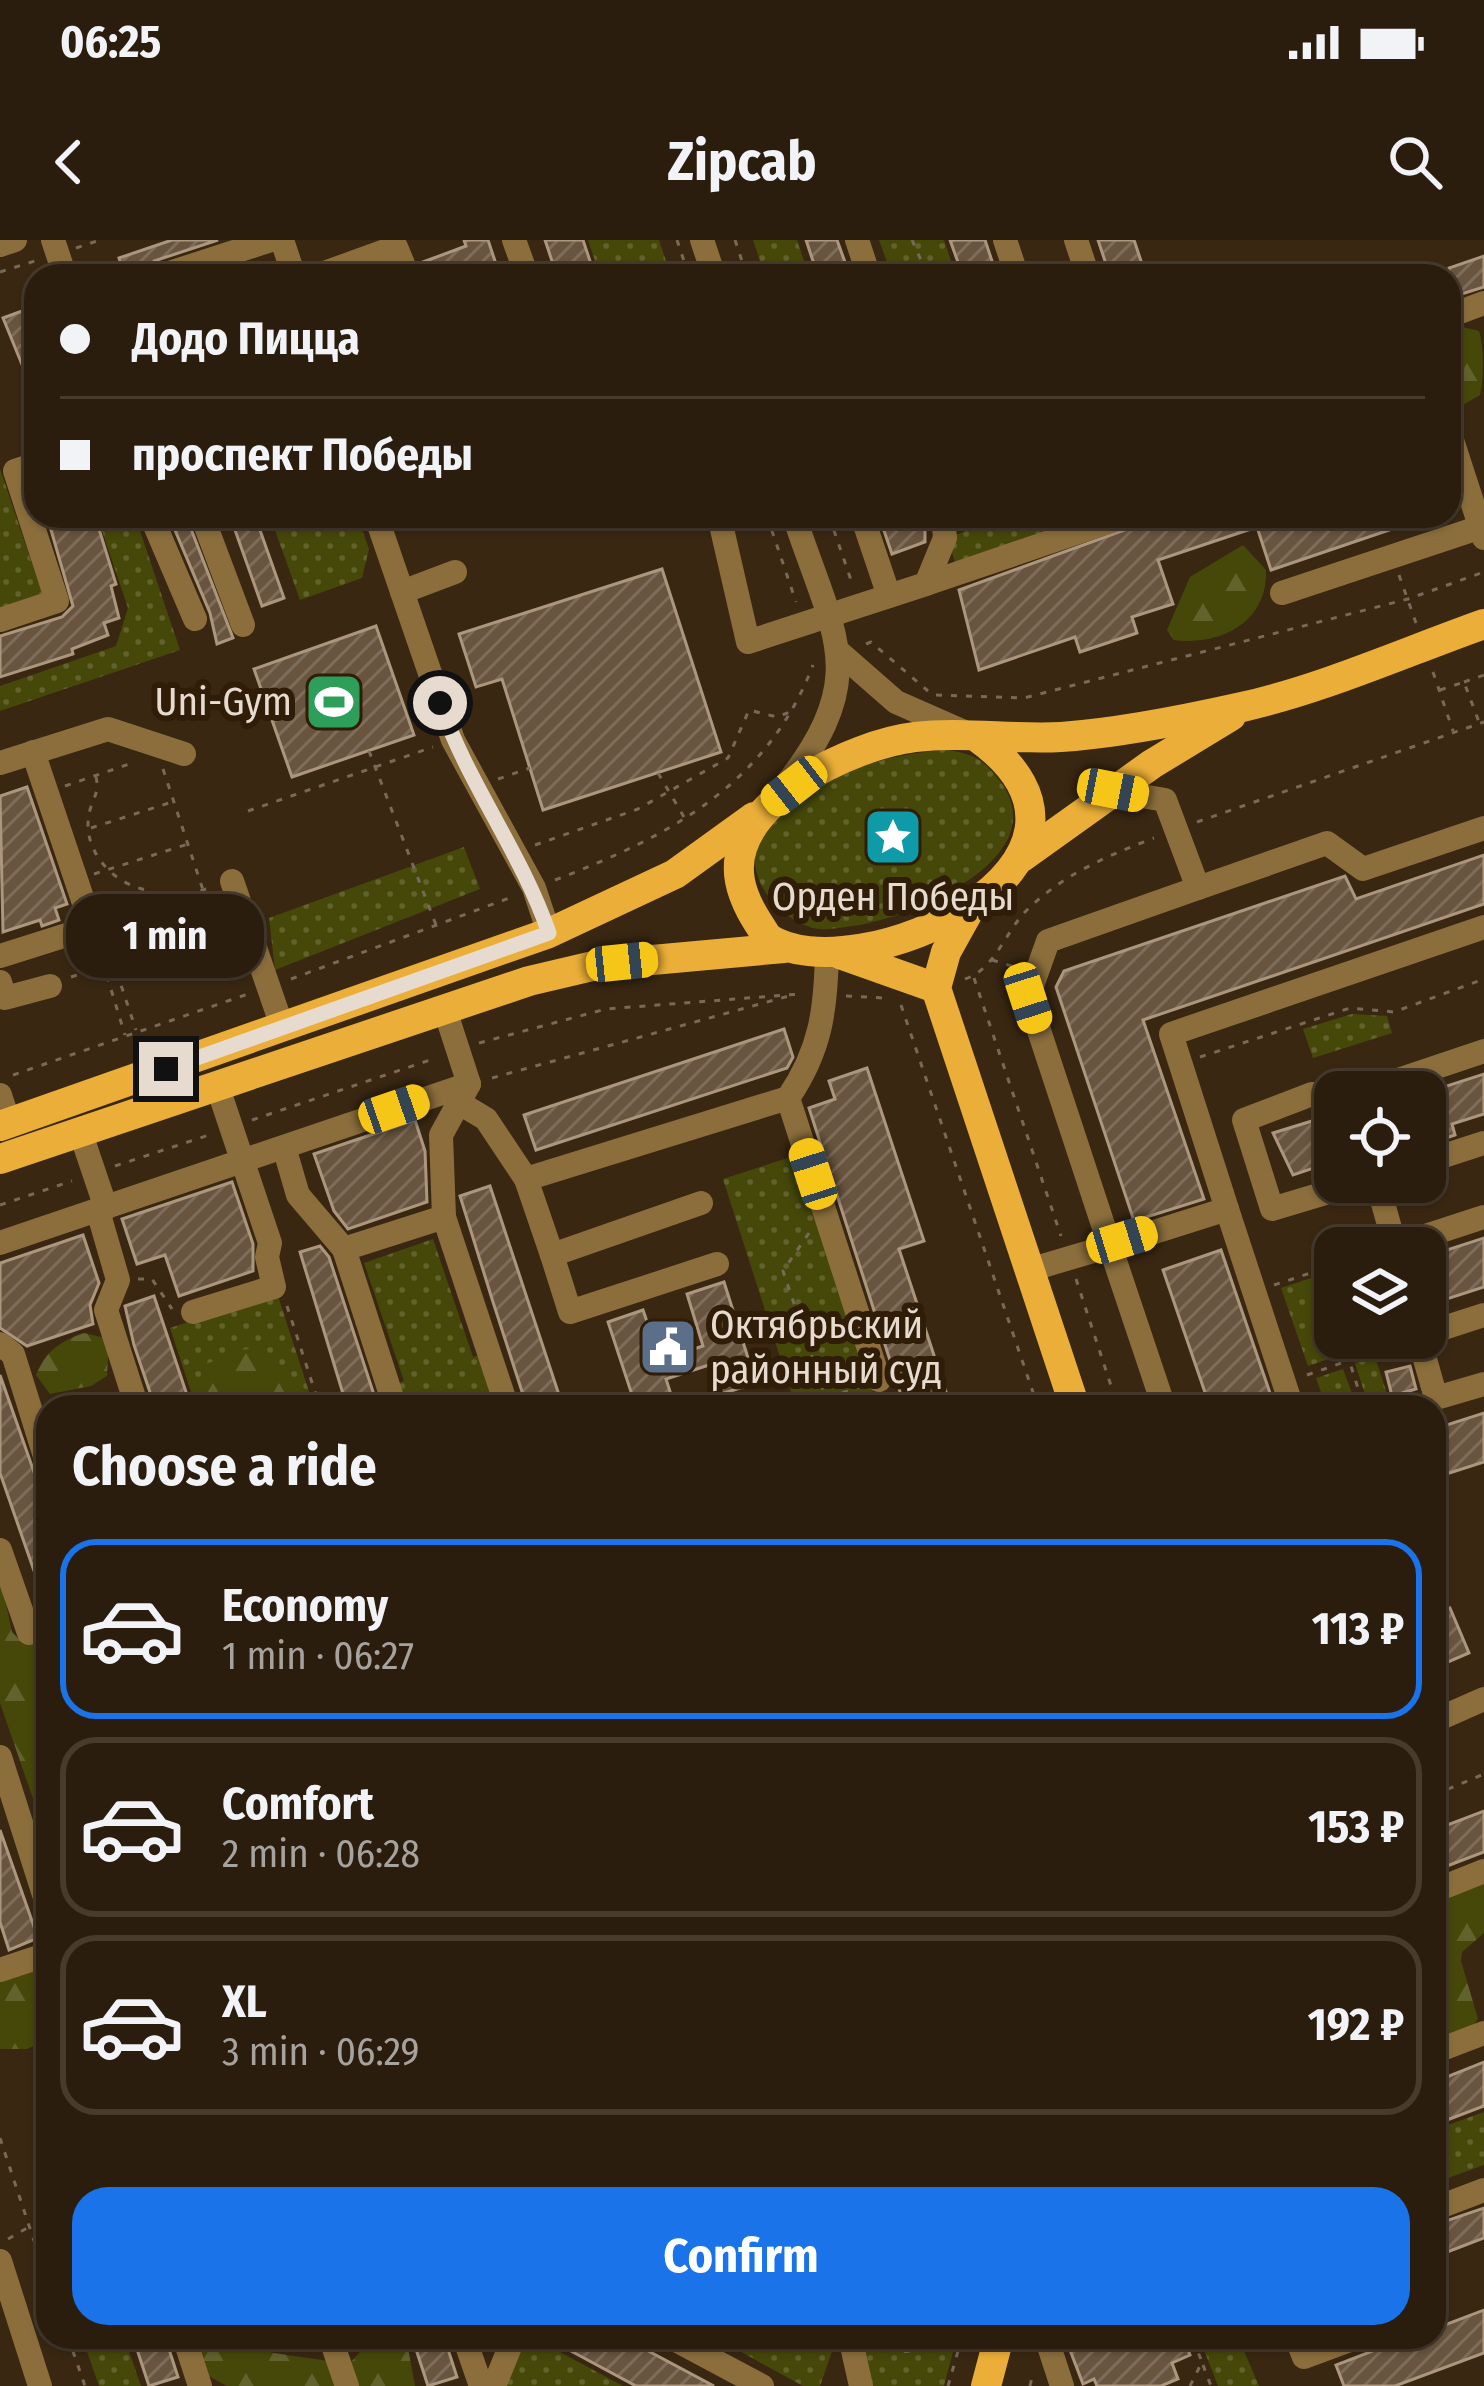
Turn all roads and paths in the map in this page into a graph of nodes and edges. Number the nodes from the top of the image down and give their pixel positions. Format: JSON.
{"nodes":[{"id":1,"x":14,"y":240,"type":"edge"},
{"id":2,"x":271,"y":240,"type":"edge"},
{"id":3,"x":0,"y":245,"type":"edge"},
{"id":4,"x":197,"y":264,"type":"edge"},
{"id":5,"x":349,"y":264,"type":"edge"},
{"id":6,"x":403,"y":264,"type":"edge"},
{"id":7,"x":24,"y":468,"type":"edge"},
{"id":8,"x":1461,"y":469,"type":"edge"},
{"id":9,"x":24,"y":499,"type":"edge"},
{"id":10,"x":33,"y":528,"type":"edge"},
{"id":11,"x":156,"y":528,"type":"edge"},
{"id":12,"x":207,"y":528,"type":"edge"},
{"id":13,"x":380,"y":528,"type":"edge"},
{"id":14,"x":721,"y":528,"type":"edge"},
{"id":15,"x":773,"y":528,"type":"edge"},
{"id":16,"x":796,"y":528,"type":"edge"},
{"id":17,"x":833,"y":528,"type":"edge"},
{"id":18,"x":866,"y":528,"type":"edge"},
{"id":19,"x":944,"y":528,"type":"edge"},
{"id":20,"x":1091,"y":528,"type":"edge"},
{"id":21,"x":1481,"y":533,"type":"edge"},
{"id":22,"x":455,"y":572,"type":"dead end"},
{"id":23,"x":1484,"y":572,"type":"edge"},
{"id":24,"x":926,"y":584,"type":"junction"},
{"id":25,"x":402,"y":592,"type":"junction"},
{"id":26,"x":1282,"y":593,"type":"dead end"},
{"id":27,"x":889,"y":596,"type":"junction"},
{"id":28,"x":859,"y":605,"type":"junction"},
{"id":29,"x":0,"y":620,"type":"edge"},
{"id":30,"x":195,"y":620,"type":"dead end"},
{"id":31,"x":815,"y":620,"type":"junction"},
{"id":32,"x":1484,"y":624,"type":"edge"},
{"id":33,"x":243,"y":625,"type":"dead end"},
{"id":34,"x":871,"y":642,"type":"dead end"},
{"id":35,"x":840,"y":652,"type":"junction"},
{"id":36,"x":1182,"y":658,"type":"dead end"},
{"id":37,"x":1484,"y":674,"type":"edge"},
{"id":38,"x":1465,"y":682,"type":"junction"},
{"id":39,"x":1439,"y":691,"type":"dead end"},
{"id":40,"x":1246,"y":706,"type":"junction"},
{"id":41,"x":796,"y":709,"type":"dead end"},
{"id":42,"x":1482,"y":723,"type":"edge"},
{"id":43,"x":1453,"y":733,"type":"dead end"},
{"id":44,"x":977,"y":736,"type":"junction"},
{"id":45,"x":453,"y":740,"type":"junction"},
{"id":46,"x":369,"y":751,"type":"dead end"},
{"id":47,"x":33,"y":752,"type":"junction"},
{"id":48,"x":171,"y":754,"type":"joint"},
{"id":49,"x":138,"y":762,"type":"dead end"},
{"id":50,"x":0,"y":763,"type":"edge"},
{"id":51,"x":375,"y":767,"type":"junction"},
{"id":52,"x":530,"y":769,"type":"dead end"},
{"id":53,"x":658,"y":772,"type":"dead end"},
{"id":54,"x":96,"y":776,"type":"junction"},
{"id":55,"x":487,"y":782,"type":"dead end"},
{"id":56,"x":1113,"y":790,"type":"junction"},
{"id":57,"x":46,"y":792,"type":"junction"},
{"id":58,"x":667,"y":793,"type":"junction"},
{"id":59,"x":174,"y":802,"type":"junction"},
{"id":60,"x":772,"y":802,"type":"junction"},
{"id":61,"x":248,"y":811,"type":"dead end"},
{"id":62,"x":91,"y":828,"type":"junction"},
{"id":63,"x":1484,"y":828,"type":"edge"},
{"id":64,"x":188,"y":844,"type":"junction"},
{"id":65,"x":531,"y":846,"type":"dead end"},
{"id":66,"x":1022,"y":857,"type":"junction"},
{"id":67,"x":104,"y":871,"type":"junction"},
{"id":68,"x":76,"y":879,"type":"junction"},
{"id":69,"x":232,"y":880,"type":"joint"},
{"id":70,"x":1198,"y":887,"type":"junction"},
{"id":71,"x":534,"y":889,"type":"junction"},
{"id":72,"x":203,"y":890,"type":"junction"},
{"id":73,"x":152,"y":907,"type":"junction"},
{"id":74,"x":971,"y":907,"type":"junction"},
{"id":75,"x":264,"y":911,"type":"dead end"},
{"id":76,"x":96,"y":926,"type":"junction"},
{"id":77,"x":437,"y":926,"type":"dead end"},
{"id":78,"x":1484,"y":927,"type":"edge"},
{"id":79,"x":549,"y":933,"type":"junction"},
{"id":80,"x":207,"y":934,"type":"dead end"},
{"id":81,"x":257,"y":947,"type":"junction"},
{"id":82,"x":784,"y":948,"type":"junction"},
{"id":83,"x":827,"y":951,"type":"junction"},
{"id":84,"x":0,"y":956,"type":"edge"},
{"id":85,"x":111,"y":956,"type":"junction"},
{"id":86,"x":101,"y":959,"type":"junction"},
{"id":87,"x":115,"y":966,"type":"junction"},
{"id":88,"x":104,"y":968,"type":"junction"},
{"id":89,"x":974,"y":976,"type":"dead end"},
{"id":90,"x":1484,"y":979,"type":"edge"},
{"id":91,"x":53,"y":984,"type":"joint"},
{"id":92,"x":936,"y":988,"type":"junction"},
{"id":93,"x":124,"y":994,"type":"junction"},
{"id":94,"x":797,"y":994,"type":"junction"},
{"id":95,"x":826,"y":995,"type":"junction"},
{"id":96,"x":2,"y":996,"type":"edge"},
{"id":97,"x":113,"y":998,"type":"junction"},
{"id":98,"x":443,"y":1007,"type":"junction"},
{"id":99,"x":283,"y":1029,"type":"junction"},
{"id":100,"x":137,"y":1033,"type":"dead end"},
{"id":101,"x":126,"y":1037,"type":"dead end"},
{"id":102,"x":459,"y":1050,"type":"junction"},
{"id":103,"x":1484,"y":1051,"type":"edge"},
{"id":104,"x":1180,"y":1064,"type":"junction"},
{"id":105,"x":1424,"y":1071,"type":"edge"},
{"id":106,"x":217,"y":1084,"type":"junction"},
{"id":107,"x":465,"y":1094,"type":"junction"},
{"id":108,"x":1314,"y":1094,"type":"edge"},
{"id":109,"x":788,"y":1098,"type":"junction"},
{"id":110,"x":3,"y":1114,"type":"edge"},
{"id":111,"x":230,"y":1127,"type":"junction"},
{"id":112,"x":80,"y":1131,"type":"junction"},
{"id":113,"x":1484,"y":1143,"type":"edge"},
{"id":114,"x":284,"y":1147,"type":"junction"},
{"id":115,"x":1446,"y":1155,"type":"edge"},
{"id":116,"x":0,"y":1159,"type":"edge"},
{"id":117,"x":243,"y":1161,"type":"junction"},
{"id":118,"x":94,"y":1173,"type":"junction"},
{"id":119,"x":526,"y":1179,"type":"junction"},
{"id":120,"x":1314,"y":1196,"type":"edge"},
{"id":121,"x":701,"y":1203,"type":"dead end"},
{"id":122,"x":1383,"y":1203,"type":"edge"},
{"id":123,"x":0,"y":1205,"type":"edge"},
{"id":124,"x":102,"y":1209,"type":"junction"},
{"id":125,"x":1227,"y":1209,"type":"junction"},
{"id":126,"x":825,"y":1211,"type":"junction"},
{"id":127,"x":444,"y":1217,"type":"junction"},
{"id":128,"x":1484,"y":1217,"type":"edge"},
{"id":129,"x":0,"y":1243,"type":"edge"},
{"id":130,"x":1110,"y":1246,"type":"junction"},
{"id":131,"x":344,"y":1249,"type":"junction"},
{"id":132,"x":553,"y":1255,"type":"junction"},
{"id":133,"x":1069,"y":1258,"type":"junction"},
{"id":134,"x":717,"y":1264,"type":"dead end"},
{"id":135,"x":1029,"y":1270,"type":"junction"},
{"id":136,"x":1314,"y":1272,"type":"edge"},
{"id":137,"x":118,"y":1280,"type":"junction"},
{"id":138,"x":274,"y":1287,"type":"junction"},
{"id":139,"x":1254,"y":1292,"type":"junction"},
{"id":140,"x":193,"y":1312,"type":"joint"},
{"id":141,"x":1484,"y":1315,"type":"edge"},
{"id":142,"x":1446,"y":1327,"type":"edge"},
{"id":143,"x":0,"y":1344,"type":"edge"},
{"id":144,"x":1418,"y":1359,"type":"edge"},
{"id":145,"x":1349,"y":1360,"type":"joint"},
{"id":146,"x":1306,"y":1375,"type":"dead end"},
{"id":147,"x":880,"y":1380,"type":"joint"},
{"id":148,"x":1484,"y":1384,"type":"edge"},
{"id":149,"x":133,"y":1395,"type":"edge"},
{"id":150,"x":316,"y":1395,"type":"edge"},
{"id":151,"x":391,"y":1395,"type":"edge"},
{"id":152,"x":503,"y":1395,"type":"edge"},
{"id":153,"x":825,"y":1395,"type":"edge"},
{"id":154,"x":837,"y":1395,"type":"edge"},
{"id":155,"x":1034,"y":1395,"type":"edge"},
{"id":156,"x":1071,"y":1395,"type":"edge"},
{"id":157,"x":1114,"y":1395,"type":"edge"},
{"id":158,"x":1160,"y":1395,"type":"edge"},
{"id":159,"x":1288,"y":1395,"type":"edge"},
{"id":160,"x":1360,"y":1395,"type":"edge"},
{"id":161,"x":1435,"y":1395,"type":"edge"},
{"id":162,"x":1446,"y":1395,"type":"edge"},
{"id":163,"x":36,"y":1428,"type":"edge"},
{"id":164,"x":0,"y":1550,"type":"edge"},
{"id":165,"x":28,"y":1634,"type":"dead end"},
{"id":166,"x":1484,"y":1699,"type":"edge"},
{"id":167,"x":1446,"y":1716,"type":"edge"},
{"id":168,"x":0,"y":1756,"type":"edge"},
{"id":169,"x":1484,"y":1774,"type":"edge"},
{"id":170,"x":1446,"y":1790,"type":"edge"},
{"id":171,"x":36,"y":1869,"type":"edge"},
{"id":172,"x":1484,"y":1871,"type":"edge"},
{"id":173,"x":1446,"y":1886,"type":"edge"},
{"id":174,"x":36,"y":1958,"type":"edge"},
{"id":175,"x":0,"y":1970,"type":"edge"},
{"id":176,"x":1484,"y":2032,"type":"edge"},
{"id":177,"x":1446,"y":2047,"type":"edge"},
{"id":178,"x":0,"y":2138,"type":"edge"},
{"id":179,"x":1484,"y":2190,"type":"edge"},
{"id":180,"x":1446,"y":2204,"type":"edge"},
{"id":181,"x":36,"y":2221,"type":"edge"},
{"id":182,"x":27,"y":2224,"type":"junction"},
{"id":183,"x":0,"y":2244,"type":"edge"},
{"id":184,"x":36,"y":2249,"type":"edge"},
{"id":185,"x":0,"y":2261,"type":"edge"},
{"id":186,"x":72,"y":2349,"type":"edge"},
{"id":187,"x":188,"y":2349,"type":"edge"},
{"id":188,"x":334,"y":2349,"type":"edge"},
{"id":189,"x":468,"y":2349,"type":"edge"},
{"id":190,"x":509,"y":2349,"type":"edge"},
{"id":191,"x":693,"y":2349,"type":"edge"},
{"id":192,"x":853,"y":2349,"type":"edge"},
{"id":193,"x":959,"y":2349,"type":"edge"},
{"id":194,"x":996,"y":2349,"type":"edge"},
{"id":195,"x":1050,"y":2349,"type":"edge"},
{"id":196,"x":1197,"y":2349,"type":"edge"},
{"id":197,"x":1301,"y":2349,"type":"edge"},
{"id":198,"x":1326,"y":2349,"type":"edge"},
{"id":199,"x":1202,"y":2362,"type":"junction"},
{"id":200,"x":40,"y":2386,"type":"edge"},
{"id":201,"x":86,"y":2386,"type":"edge"},
{"id":202,"x":200,"y":2386,"type":"edge"},
{"id":203,"x":347,"y":2386,"type":"edge"},
{"id":204,"x":481,"y":2386,"type":"edge"},
{"id":205,"x":494,"y":2386,"type":"edge"},
{"id":206,"x":762,"y":2386,"type":"edge"},
{"id":207,"x":861,"y":2386,"type":"edge"},
{"id":208,"x":948,"y":2386,"type":"edge"},
{"id":209,"x":986,"y":2386,"type":"edge"},
{"id":210,"x":1062,"y":2386,"type":"edge"},
{"id":211,"x":1190,"y":2386,"type":"edge"},
{"id":212,"x":1211,"y":2386,"type":"edge"}],
"edges":[{"from":1,"to":3,"type":"street"},
{"from":2,"to":4,"type":"street"},
{"from":5,"to":6,"type":"street"},
{"from":7,"to":9,"type":"street"},
{"from":8,"to":21,"type":"street"},
{"from":10,"to":29,"type":"street"},
{"from":11,"to":30,"type":"street"},
{"from":12,"to":33,"type":"street"},
{"from":13,"to":25,"type":"street"},
{"from":14,"to":31,"type":"street"},
{"from":15,"to":31,"type":"path"},
{"from":16,"to":31,"type":"street"},
{"from":17,"to":28,"type":"path"},
{"from":18,"to":27,"type":"street"},
{"from":19,"to":24,"type":"street"},
{"from":20,"to":24,"type":"street"},
{"from":21,"to":26,"type":"street"},
{"from":22,"to":25,"type":"street"},
{"from":23,"to":36,"type":"path"},
{"from":24,"to":27,"type":"street"},
{"from":25,"to":45,"type":"street"},
{"from":27,"to":28,"type":"street"},
{"from":28,"to":31,"type":"street"},
{"from":28,"to":34,"type":"path"},
{"from":31,"to":35,"type":"street"},
{"from":32,"to":40,"type":"main road"},
{"from":35,"to":44,"type":"street"},
{"from":35,"to":60,"type":"street"},
{"from":37,"to":38,"type":"path"},
{"from":38,"to":39,"type":"path"},
{"from":38,"to":42,"type":"path"},
{"from":40,"to":44,"type":"main road"},
{"from":40,"to":56,"type":"main road"},
{"from":41,"to":58,"type":"path"},
{"from":42,"to":43,"type":"path"},
{"from":44,"to":60,"type":"main road"},
{"from":44,"to":66,"type":"main road"},
{"from":45,"to":51,"type":"path"},
{"from":45,"to":71,"type":"street"},
{"from":46,"to":51,"type":"path"},
{"from":47,"to":48,"type":"street"},
{"from":47,"to":50,"type":"street"},
{"from":47,"to":57,"type":"street"},
{"from":48,"to":59,"type":"path"},
{"from":49,"to":54,"type":"path"},
{"from":51,"to":61,"type":"path"},
{"from":51,"to":77,"type":"path"},
{"from":52,"to":55,"type":"path"},
{"from":53,"to":58,"type":"path"},
{"from":54,"to":57,"type":"path"},
{"from":54,"to":62,"type":"path"},
{"from":56,"to":66,"type":"main road"},
{"from":56,"to":70,"type":"street"},
{"from":57,"to":68,"type":"street"},
{"from":58,"to":65,"type":"path"},
{"from":58,"to":71,"type":"path"},
{"from":59,"to":62,"type":"path"},
{"from":59,"to":64,"type":"path"},
{"from":60,"to":79,"type":"main road"},
{"from":60,"to":82,"type":"main road"},
{"from":62,"to":67,"type":"path"},
{"from":63,"to":70,"type":"street"},
{"from":64,"to":67,"type":"path"},
{"from":64,"to":72,"type":"path"},
{"from":66,"to":74,"type":"main road"},
{"from":67,"to":68,"type":"path"},
{"from":67,"to":73,"type":"path"},
{"from":68,"to":76,"type":"street"},
{"from":69,"to":72,"type":"path"},
{"from":69,"to":81,"type":"street"},
{"from":70,"to":130,"type":"street"},
{"from":71,"to":79,"type":"street"},
{"from":72,"to":73,"type":"path"},
{"from":73,"to":76,"type":"path"},
{"from":74,"to":83,"type":"main road"},
{"from":74,"to":92,"type":"main road"},
{"from":75,"to":81,"type":"street"},
{"from":76,"to":84,"type":"street"},
{"from":76,"to":85,"type":"path"},
{"from":76,"to":86,"type":"path"},
{"from":78,"to":104,"type":"street"},
{"from":79,"to":99,"type":"main road"},
{"from":80,"to":87,"type":"path"},
{"from":81,"to":99,"type":"street"},
{"from":82,"to":83,"type":"main road"},
{"from":82,"to":98,"type":"main road"},
{"from":83,"to":92,"type":"main road"},
{"from":83,"to":95,"type":"street"},
{"from":85,"to":86,"type":"path"},
{"from":85,"to":87,"type":"path"},
{"from":86,"to":88,"type":"path"},
{"from":87,"to":88,"type":"path"},
{"from":87,"to":93,"type":"path"},
{"from":88,"to":91,"type":"path"},
{"from":88,"to":97,"type":"path"},
{"from":89,"to":133,"type":"path"},
{"from":90,"to":104,"type":"path"},
{"from":91,"to":96,"type":"street"},
{"from":92,"to":135,"type":"main road"},
{"from":93,"to":97,"type":"path"},
{"from":93,"to":100,"type":"path"},
{"from":94,"to":95,"type":"path"},
{"from":94,"to":102,"type":"path"},
{"from":94,"to":107,"type":"path"},
{"from":95,"to":109,"type":"street"},
{"from":95,"to":155,"type":"path"},
{"from":97,"to":101,"type":"path"},
{"from":98,"to":102,"type":"street"},
{"from":98,"to":106,"type":"main road"},
{"from":99,"to":110,"type":"main road"},
{"from":102,"to":107,"type":"street"},
{"from":102,"to":111,"type":"path"},
{"from":103,"to":105,"type":"street"},
{"from":104,"to":125,"type":"street"},
{"from":106,"to":111,"type":"street"},
{"from":106,"to":112,"type":"main road"},
{"from":107,"to":114,"type":"street"},
{"from":107,"to":119,"type":"street"},
{"from":107,"to":127,"type":"street"},
{"from":108,"to":120,"type":"street"},
{"from":109,"to":119,"type":"street"},
{"from":109,"to":126,"type":"street"},
{"from":111,"to":117,"type":"street"},
{"from":111,"to":118,"type":"path"},
{"from":112,"to":116,"type":"main road"},
{"from":112,"to":118,"type":"street"},
{"from":113,"to":115,"type":"street"},
{"from":114,"to":117,"type":"street"},
{"from":114,"to":131,"type":"street"},
{"from":117,"to":124,"type":"street"},
{"from":117,"to":138,"type":"street"},
{"from":118,"to":123,"type":"path"},
{"from":118,"to":124,"type":"street"},
{"from":119,"to":132,"type":"street"},
{"from":121,"to":132,"type":"street"},
{"from":122,"to":128,"type":"street"},
{"from":124,"to":129,"type":"street"},
{"from":124,"to":137,"type":"street"},
{"from":125,"to":130,"type":"street"},
{"from":125,"to":139,"type":"street"},
{"from":126,"to":147,"type":"street"},
{"from":126,"to":153,"type":"path"},
{"from":127,"to":131,"type":"street"},
{"from":127,"to":152,"type":"street"},
{"from":130,"to":133,"type":"street"},
{"from":130,"to":158,"type":"street"},
{"from":131,"to":151,"type":"street"},
{"from":132,"to":134,"type":"street"},
{"from":133,"to":135,"type":"street"},
{"from":133,"to":157,"type":"path"},
{"from":135,"to":156,"type":"main road"},
{"from":136,"to":139,"type":"path"},
{"from":137,"to":140,"type":"path"},
{"from":137,"to":149,"type":"street"},
{"from":138,"to":140,"type":"street"},
{"from":138,"to":150,"type":"path"},
{"from":139,"to":159,"type":"street"},
{"from":141,"to":142,"type":"street"},
{"from":143,"to":163,"type":"street"},
{"from":144,"to":161,"type":"street"},
{"from":145,"to":146,"type":"path"},
{"from":145,"to":160,"type":"path"},
{"from":147,"to":154,"type":"path"},
{"from":148,"to":162,"type":"street"},
{"from":164,"to":165,"type":"street"},
{"from":166,"to":167,"type":"street"},
{"from":168,"to":171,"type":"street"},
{"from":169,"to":170,"type":"path"},
{"from":172,"to":173,"type":"street"},
{"from":174,"to":175,"type":"street"},
{"from":176,"to":177,"type":"street"},
{"from":178,"to":182,"type":"path"},
{"from":179,"to":180,"type":"street"},
{"from":181,"to":182,"type":"path"},
{"from":182,"to":183,"type":"path"},
{"from":182,"to":184,"type":"path"},
{"from":185,"to":200,"type":"street"},
{"from":186,"to":201,"type":"path"},
{"from":187,"to":202,"type":"street"},
{"from":188,"to":203,"type":"street"},
{"from":189,"to":204,"type":"street"},
{"from":190,"to":205,"type":"street"},
{"from":191,"to":206,"type":"street"},
{"from":192,"to":207,"type":"street"},
{"from":193,"to":208,"type":"path"},
{"from":194,"to":209,"type":"main road"},
{"from":195,"to":210,"type":"street"},
{"from":196,"to":199,"type":"path"},
{"from":197,"to":198,"type":"street"},
{"from":199,"to":211,"type":"path"},
{"from":199,"to":212,"type":"path"}]}
